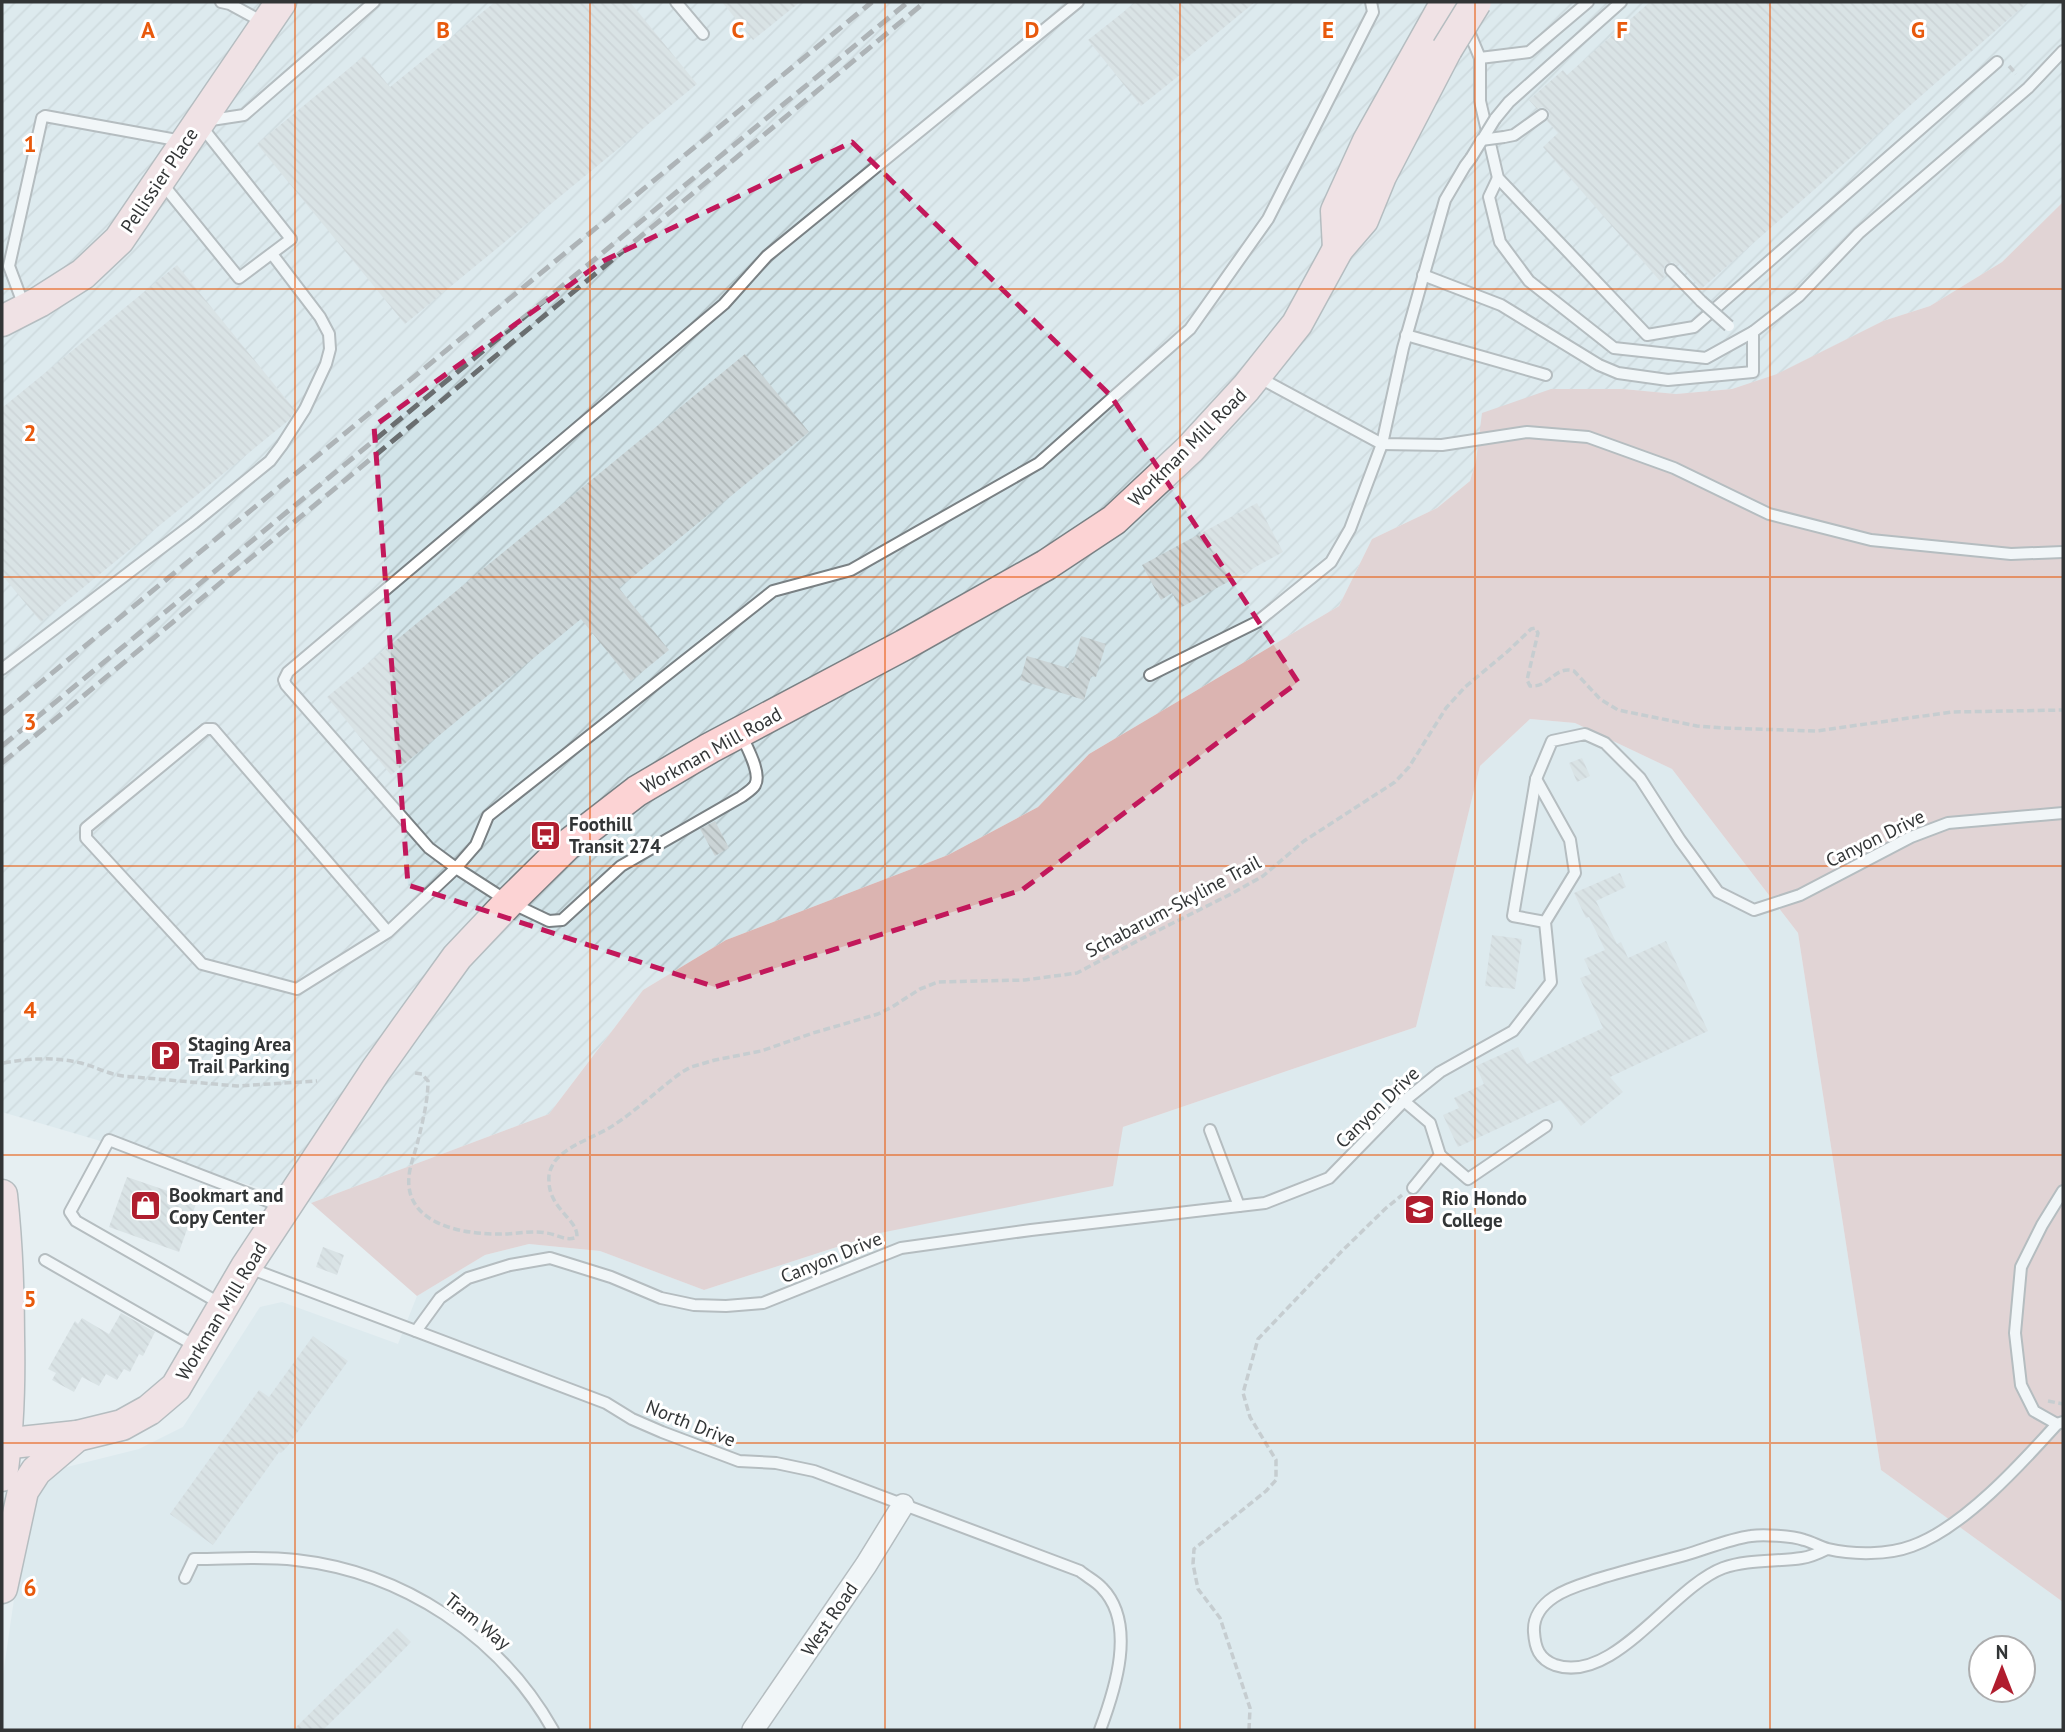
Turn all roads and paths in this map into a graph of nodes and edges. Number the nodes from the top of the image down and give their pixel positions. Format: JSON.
{"nodes":[{"id":1,"x":221,"y":2,"type":"edge"},
{"id":2,"x":374,"y":2,"type":"edge"},
{"id":3,"x":676,"y":2,"type":"edge"},
{"id":4,"x":1078,"y":2,"type":"edge"},
{"id":5,"x":1371,"y":2,"type":"edge"},
{"id":6,"x":1588,"y":2,"type":"edge"},
{"id":7,"x":1620,"y":2,"type":"edge"},
{"id":8,"x":1455,"y":8,"type":"edge"},
{"id":9,"x":273,"y":13,"type":"edge"},
{"id":10,"x":703,"y":34,"type":"dead end"},
{"id":11,"x":2063,"y":51,"type":"edge"},
{"id":12,"x":1480,"y":58,"type":"junction"},
{"id":13,"x":1997,"y":62,"type":"dead end"},
{"id":14,"x":1542,"y":115,"type":"dead end"},
{"id":15,"x":192,"y":132,"type":"junction"},
{"id":16,"x":1481,"y":140,"type":"junction"},
{"id":17,"x":1498,"y":178,"type":"junction"},
{"id":18,"x":159,"y":180,"type":"junction"},
{"id":19,"x":1338,"y":249,"type":"junction"},
{"id":20,"x":272,"y":254,"type":"junction"},
{"id":21,"x":1671,"y":270,"type":"dead end"},
{"id":22,"x":1423,"y":275,"type":"junction"},
{"id":23,"x":14,"y":315,"type":"edge"},
{"id":24,"x":1406,"y":334,"type":"junction"},
{"id":25,"x":1750,"y":334,"type":"junction"},
{"id":26,"x":1546,"y":375,"type":"dead end"},
{"id":27,"x":1256,"y":376,"type":"junction"},
{"id":28,"x":1381,"y":444,"type":"junction"},
{"id":29,"x":2063,"y":552,"type":"edge"},
{"id":30,"x":2,"y":668,"type":"edge"},
{"id":31,"x":1150,"y":675,"type":"dead end"},
{"id":32,"x":2063,"y":710,"type":"edge"},
{"id":33,"x":740,"y":732,"type":"junction"},
{"id":34,"x":1536,"y":779,"type":"junction"},
{"id":35,"x":2063,"y":813,"type":"edge"},
{"id":36,"x":456,"y":868,"type":"junction"},
{"id":37,"x":509,"y":902,"type":"junction"},
{"id":38,"x":1545,"y":922,"type":"junction"},
{"id":39,"x":388,"y":932,"type":"junction"},
{"id":40,"x":4,"y":1063,"type":"dead end"},
{"id":41,"x":415,"y":1073,"type":"dead end"},
{"id":42,"x":317,"y":1081,"type":"dead end"},
{"id":43,"x":1404,"y":1101,"type":"junction"},
{"id":44,"x":1546,"y":1126,"type":"dead end"},
{"id":45,"x":1210,"y":1130,"type":"dead end"},
{"id":46,"x":1440,"y":1155,"type":"junction"},
{"id":47,"x":1413,"y":1188,"type":"joint"},
{"id":48,"x":2063,"y":1191,"type":"edge"},
{"id":49,"x":2,"y":1195,"type":"edge"},
{"id":50,"x":1239,"y":1206,"type":"junction"},
{"id":51,"x":286,"y":1208,"type":"junction"},
{"id":52,"x":45,"y":1260,"type":"dead end"},
{"id":53,"x":246,"y":1267,"type":"junction"},
{"id":54,"x":224,"y":1305,"type":"junction"},
{"id":55,"x":416,"y":1331,"type":"junction"},
{"id":56,"x":199,"y":1348,"type":"junction"},
{"id":57,"x":2041,"y":1396,"type":"dead end"},
{"id":58,"x":2063,"y":1404,"type":"edge"},
{"id":59,"x":2060,"y":1423,"type":"edge"},
{"id":60,"x":77,"y":1436,"type":"junction"},
{"id":61,"x":4,"y":1444,"type":"edge"},
{"id":62,"x":2,"y":1476,"type":"edge"},
{"id":63,"x":903,"y":1505,"type":"junction"},
{"id":64,"x":1827,"y":1549,"type":"junction"},
{"id":65,"x":185,"y":1578,"type":"dead end"},
{"id":66,"x":2,"y":1588,"type":"edge"},
{"id":67,"x":553,"y":1730,"type":"edge"},
{"id":68,"x":753,"y":1730,"type":"edge"},
{"id":69,"x":1100,"y":1730,"type":"edge"},
{"id":70,"x":1249,"y":1730,"type":"edge"}],
"edges":[{"from":1,"to":9,"type":"lane"},
{"from":2,"to":15,"type":"lane"},
{"from":3,"to":10,"type":"lane"},
{"from":4,"to":36,"type":"lane"},
{"from":5,"to":36,"type":"lane"},
{"from":6,"to":12,"type":"lane"},
{"from":7,"to":16,"type":"lane","bridge":true},
{"from":8,"to":12,"type":"lane"},
{"from":8,"to":19,"type":"street","name":"Workman Mill Road","bridge":true},
{"from":8,"to":19,"type":"street"},
{"from":9,"to":15,"type":"street","name":"Pellissier Place"},
{"from":11,"to":25,"type":"lane"},
{"from":12,"to":17,"type":"lane"},
{"from":13,"to":17,"type":"lane"},
{"from":14,"to":16,"type":"lane","bridge":true},
{"from":15,"to":18,"type":"street","name":"Pellissier Place"},
{"from":15,"to":20,"type":"lane"},
{"from":15,"to":23,"type":"lane"},
{"from":16,"to":22,"type":"lane","bridge":true},
{"from":17,"to":25,"type":"lane"},
{"from":18,"to":20,"type":"lane"},
{"from":18,"to":23,"type":"street","name":"Pellissier Place"},
{"from":19,"to":27,"type":"street","name":"Workman Mill Road"},
{"from":20,"to":30,"type":"lane"},
{"from":21,"to":25,"type":"lane","bridge":true},
{"from":22,"to":24,"type":"lane"},
{"from":22,"to":25,"type":"lane"},
{"from":24,"to":26,"type":"lane"},
{"from":24,"to":28,"type":"lane"},
{"from":27,"to":28,"type":"lane"},
{"from":27,"to":33,"type":"street","name":"Workman Mill Road"},
{"from":28,"to":29,"type":"lane"},
{"from":28,"to":31,"type":"lane"},
{"from":32,"to":41,"type":"path","name":"Schabarum-Skyline Trail"},
{"from":33,"to":37,"type":"street","name":"Workman Mill Road"},
{"from":33,"to":37,"type":"lane"},
{"from":34,"to":35,"type":"lane","name":"Canyon Drive"},
{"from":34,"to":38,"type":"lane"},
{"from":34,"to":38,"type":"lane"},
{"from":36,"to":37,"type":"lane"},
{"from":36,"to":39,"type":"lane"},
{"from":37,"to":51,"type":"street","name":"Workman Mill Road"},
{"from":38,"to":43,"type":"lane","name":"Canyon Drive"},
{"from":39,"to":39,"type":"lane"},
{"from":40,"to":42,"type":"path"},
{"from":43,"to":46,"type":"lane"},
{"from":43,"to":50,"type":"lane","name":"Canyon Drive"},
{"from":44,"to":46,"type":"lane"},
{"from":45,"to":50,"type":"lane"},
{"from":46,"to":47,"type":"lane"},
{"from":47,"to":70,"type":"path"},
{"from":48,"to":59,"type":"lane"},
{"from":49,"to":61,"type":"street"},
{"from":50,"to":55,"type":"lane","name":"Canyon Drive"},
{"from":51,"to":53,"type":"street","name":"Workman Mill Road"},
{"from":51,"to":54,"type":"lane"},
{"from":52,"to":56,"type":"lane"},
{"from":53,"to":54,"type":"street","name":"Workman Mill Road"},
{"from":53,"to":55,"type":"lane","name":"North Drive"},
{"from":54,"to":56,"type":"street","name":"Workman Mill Road"},
{"from":55,"to":63,"type":"lane","name":"North Drive"},
{"from":56,"to":60,"type":"street","name":"Workman Mill Road"},
{"from":57,"to":58,"type":"path"},
{"from":59,"to":64,"type":"lane"},
{"from":60,"to":61,"type":"street","name":"Workman Mill Road"},
{"from":60,"to":66,"type":"street"},
{"from":61,"to":62,"type":"street"},
{"from":63,"to":68,"type":"street","name":"West Road"},
{"from":63,"to":69,"type":"lane","name":"North Drive"},
{"from":64,"to":64,"type":"lane"},
{"from":65,"to":67,"type":"lane","name":"Tram Way"}]}
